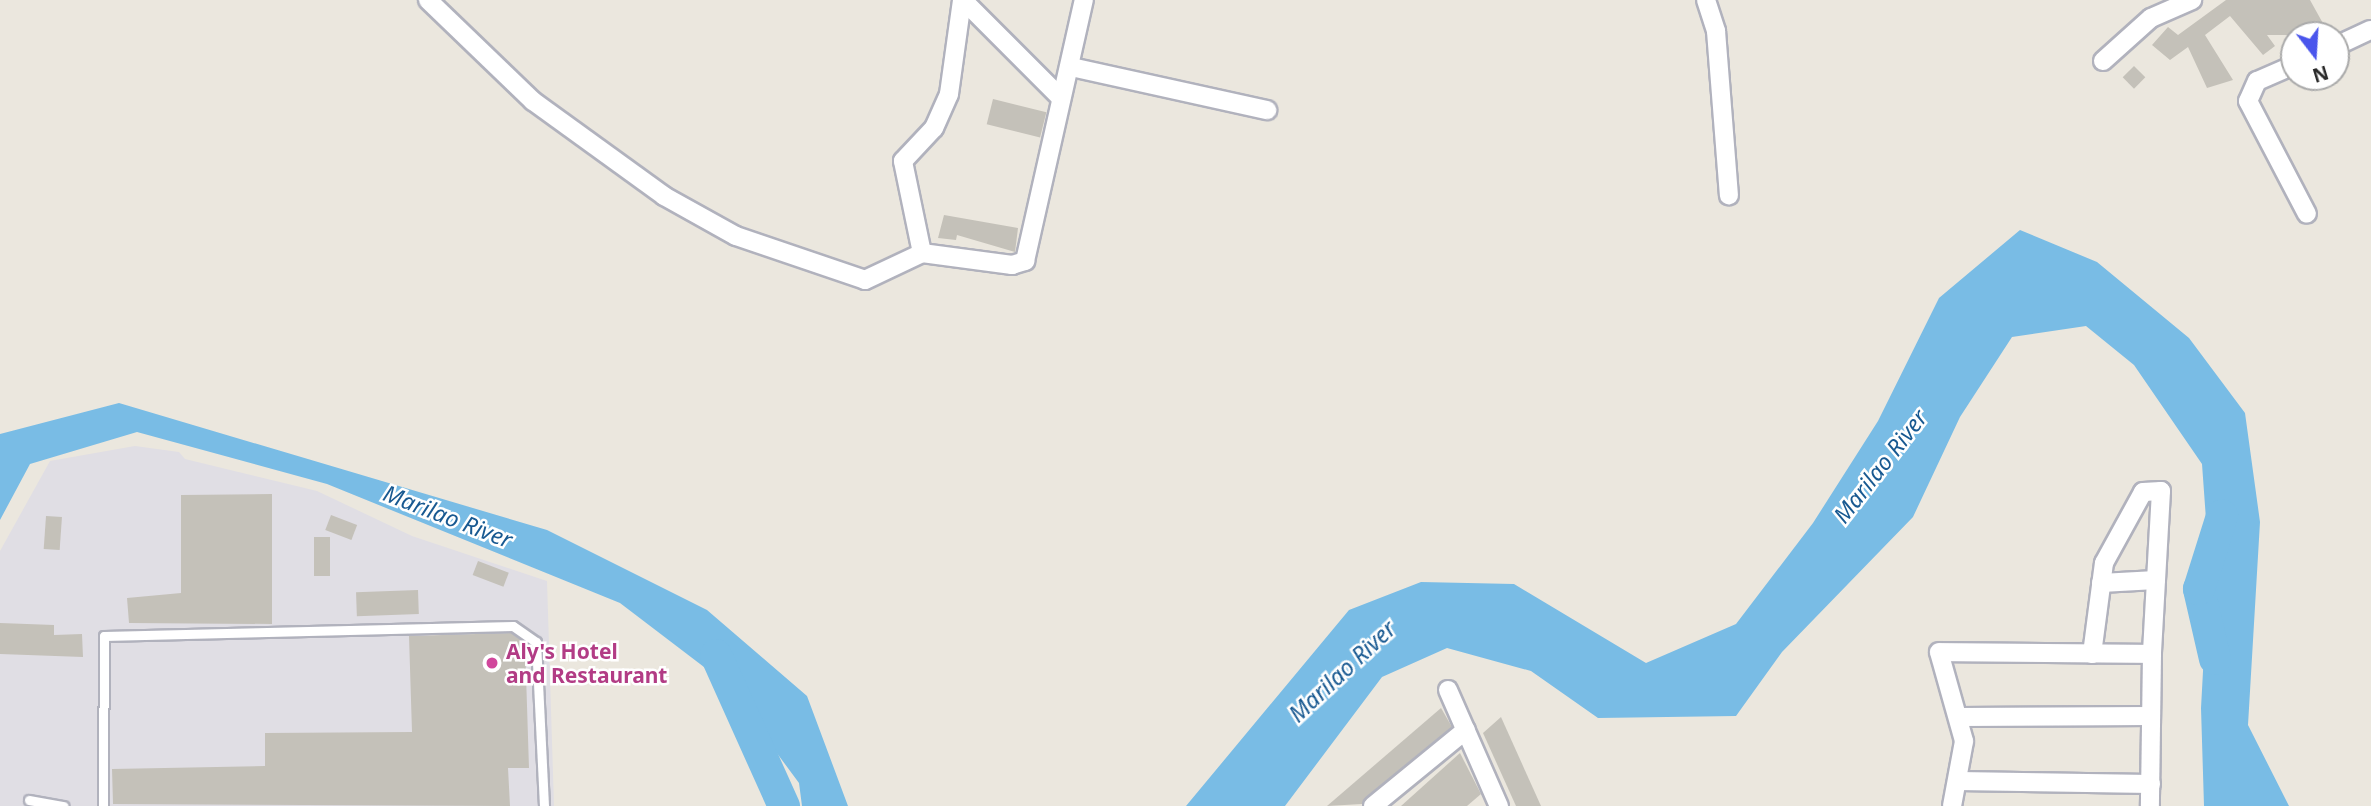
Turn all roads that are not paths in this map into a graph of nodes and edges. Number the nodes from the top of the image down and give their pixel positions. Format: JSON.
{"nodes":[{"id":1,"x":428,"y":0,"type":"edge"},
{"id":2,"x":962,"y":0,"type":"edge"},
{"id":3,"x":1083,"y":0,"type":"edge"},
{"id":4,"x":1706,"y":0,"type":"edge"},
{"id":5,"x":2192,"y":0,"type":"edge"},
{"id":6,"x":2371,"y":30,"type":"edge"},
{"id":7,"x":2350,"y":40,"type":"edge"},
{"id":8,"x":2103,"y":61,"type":"dead end"},
{"id":9,"x":1071,"y":67,"type":"junction"},
{"id":10,"x":2280,"y":71,"type":"edge"},
{"id":11,"x":1061,"y":98,"type":"junction"},
{"id":12,"x":1267,"y":110,"type":"dead end"},
{"id":13,"x":1728,"y":195,"type":"dead end"},
{"id":14,"x":2306,"y":214,"type":"dead end"},
{"id":15,"x":922,"y":253,"type":"junction"},
{"id":16,"x":2156,"y":580,"type":"junction"},
{"id":17,"x":2101,"y":583,"type":"junction"},
{"id":18,"x":2092,"y":654,"type":"junction"},
{"id":19,"x":2152,"y":654,"type":"junction"},
{"id":20,"x":1448,"y":690,"type":"dead end"},
{"id":21,"x":2151,"y":716,"type":"junction"},
{"id":22,"x":1960,"y":717,"type":"junction"},
{"id":23,"x":1466,"y":730,"type":"junction"},
{"id":24,"x":1958,"y":780,"type":"junction"},
{"id":25,"x":2151,"y":784,"type":"junction"},
{"id":26,"x":29,"y":800,"type":"dead end"},
{"id":27,"x":1494,"y":803,"type":"edge"},
{"id":28,"x":63,"y":806,"type":"edge"},
{"id":29,"x":103,"y":806,"type":"edge"},
{"id":30,"x":544,"y":806,"type":"edge"},
{"id":31,"x":1373,"y":806,"type":"edge"},
{"id":32,"x":1952,"y":806,"type":"edge"},
{"id":33,"x":2150,"y":806,"type":"edge"}],
"edges":[{"from":1,"to":15,"type":"street"},
{"from":2,"to":11,"type":"street"},
{"from":2,"to":15,"type":"street"},
{"from":3,"to":9,"type":"street"},
{"from":4,"to":13,"type":"street"},
{"from":5,"to":8,"type":"street"},
{"from":6,"to":7,"type":"street"},
{"from":9,"to":11,"type":"street"},
{"from":9,"to":12,"type":"street"},
{"from":10,"to":14,"type":"street"},
{"from":11,"to":15,"type":"street"},
{"from":16,"to":17,"type":"street"},
{"from":16,"to":17,"type":"street"},
{"from":16,"to":19,"type":"street"},
{"from":17,"to":18,"type":"street"},
{"from":18,"to":19,"type":"street"},
{"from":18,"to":22,"type":"street"},
{"from":19,"to":21,"type":"street"},
{"from":20,"to":23,"type":"street"},
{"from":21,"to":22,"type":"street"},
{"from":21,"to":25,"type":"street"},
{"from":22,"to":24,"type":"street"},
{"from":23,"to":27,"type":"street"},
{"from":23,"to":31,"type":"street"},
{"from":24,"to":25,"type":"street"},
{"from":24,"to":32,"type":"street"},
{"from":25,"to":33,"type":"street"},
{"from":26,"to":28,"type":"lane"},
{"from":29,"to":30,"type":"lane"}]}
